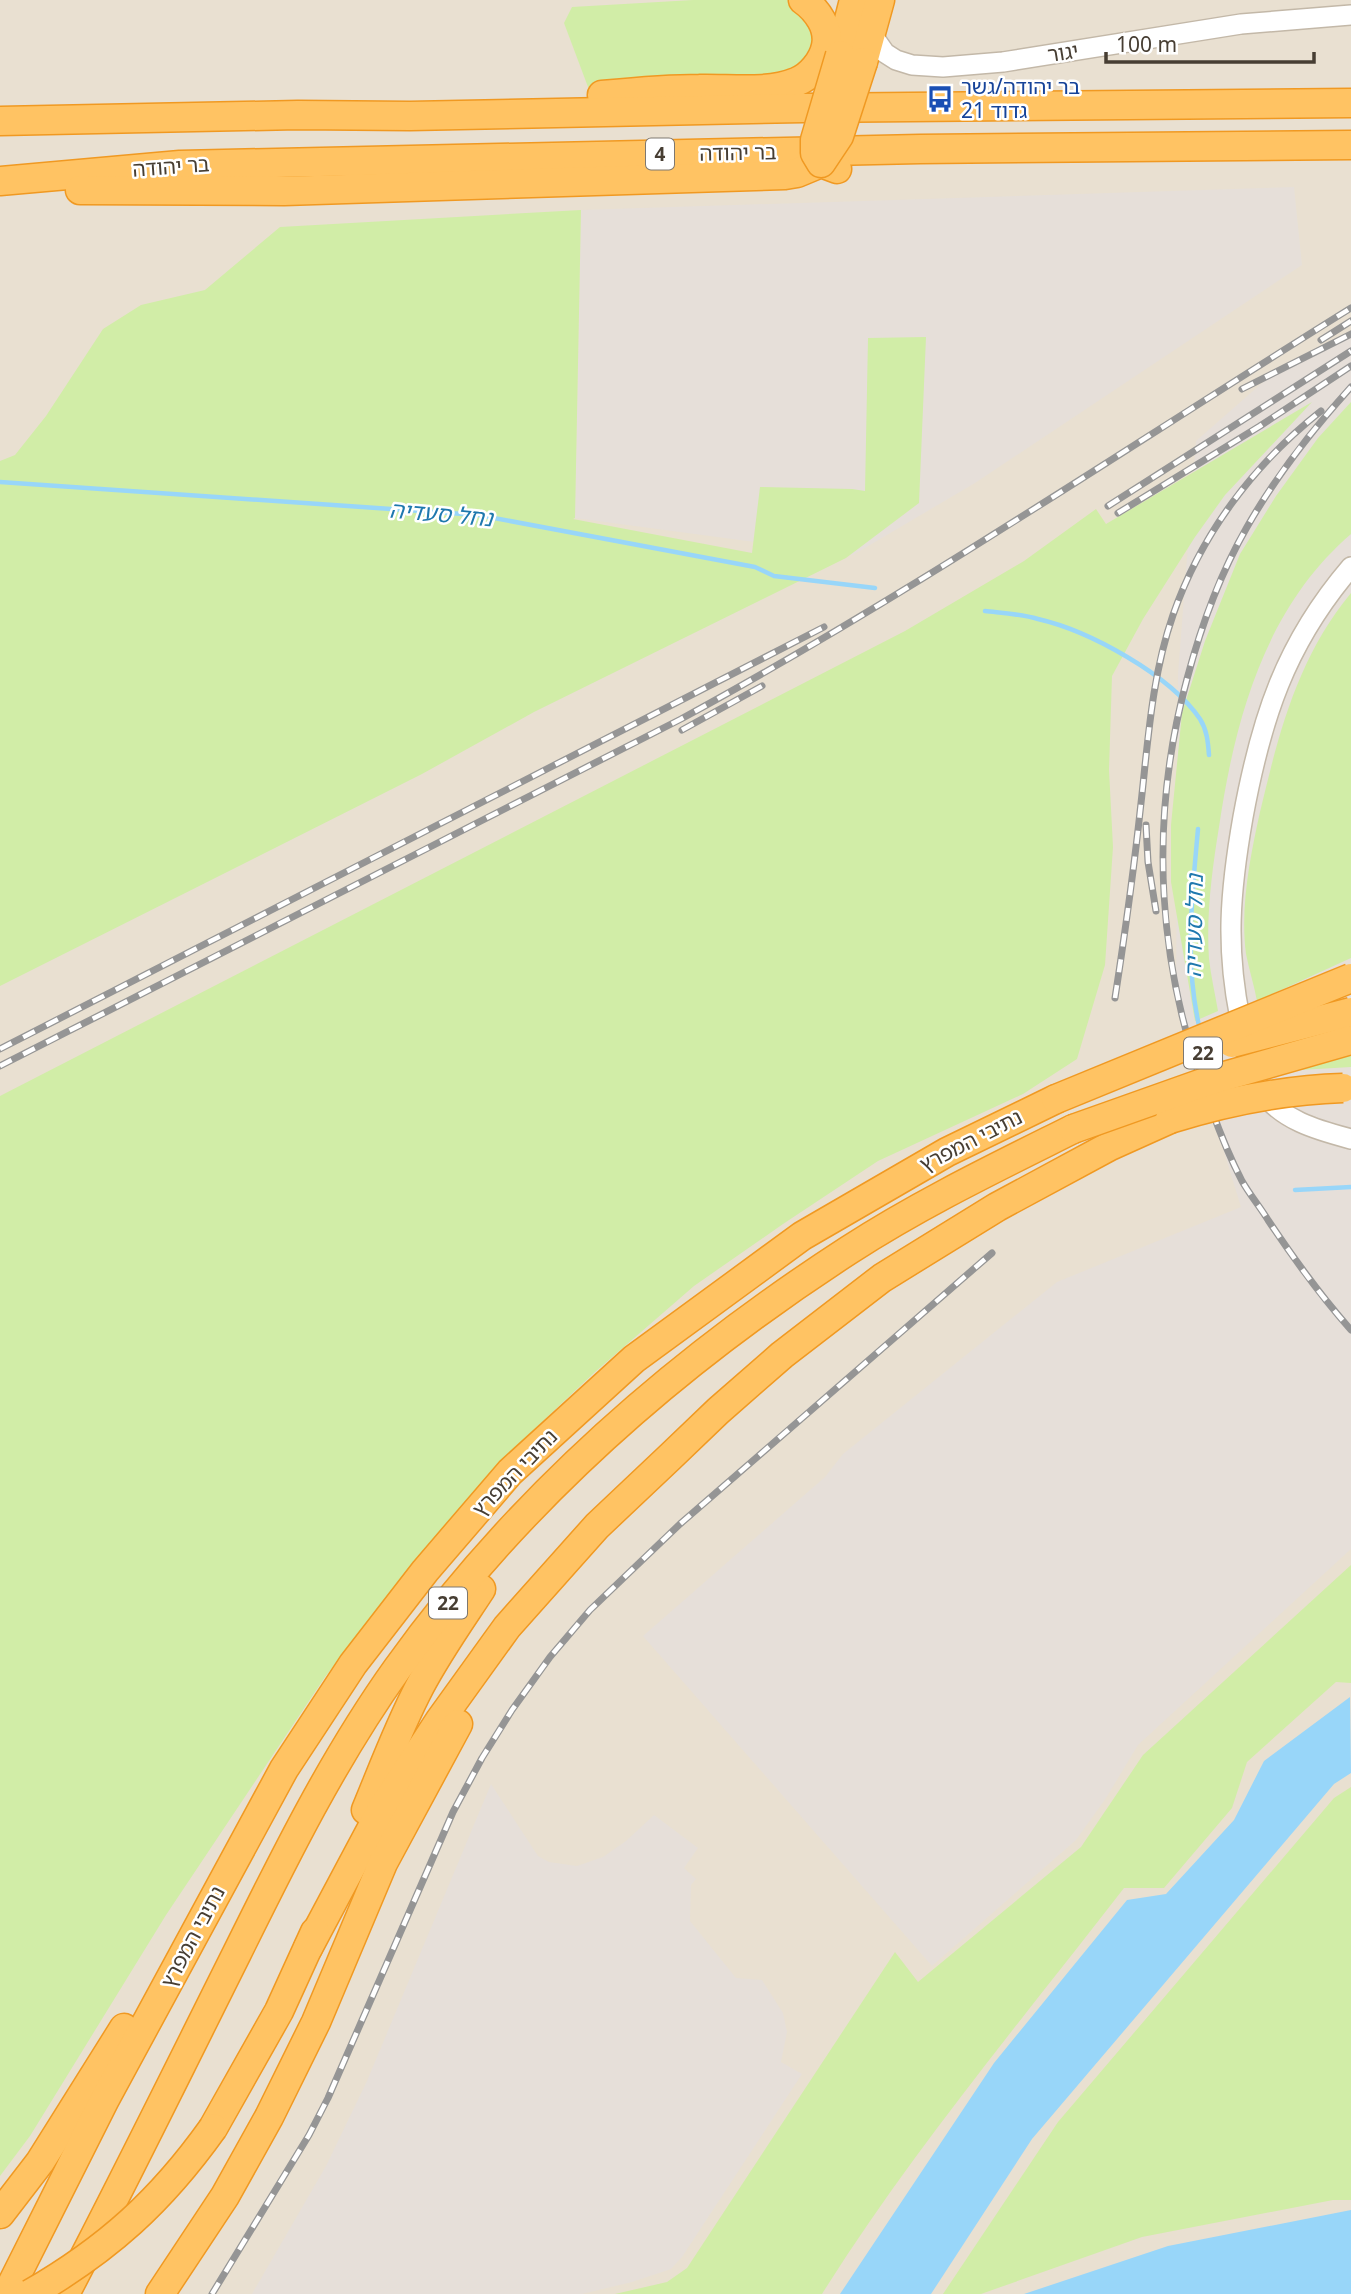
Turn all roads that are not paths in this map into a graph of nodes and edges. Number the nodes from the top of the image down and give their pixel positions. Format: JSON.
{"nodes":[{"id":1,"x":803,"y":0,"type":"edge"},
{"id":2,"x":880,"y":0,"type":"edge"},
{"id":3,"x":852,"y":2,"type":"edge"},
{"id":4,"x":1348,"y":10,"type":"edge"},
{"id":5,"x":871,"y":33,"type":"junction"},
{"id":6,"x":852,"y":59,"type":"junction"},
{"id":7,"x":1351,"y":103,"type":"edge"},
{"id":8,"x":298,"y":115,"type":"junction"},
{"id":9,"x":0,"y":121,"type":"edge"},
{"id":10,"x":1351,"y":145,"type":"edge"},
{"id":11,"x":1322,"y":146,"type":"junction"},
{"id":12,"x":821,"y":163,"type":"junction"},
{"id":13,"x":0,"y":181,"type":"edge"},
{"id":14,"x":0,"y":190,"type":"edge"},
{"id":15,"x":1351,"y":567,"type":"edge"},
{"id":16,"x":1351,"y":978,"type":"edge"},
{"id":17,"x":1351,"y":1012,"type":"edge"},
{"id":18,"x":1351,"y":1040,"type":"edge"},
{"id":19,"x":1347,"y":1088,"type":"edge"},
{"id":20,"x":1056,"y":1099,"type":"junction"},
{"id":21,"x":1351,"y":1139,"type":"edge"},
{"id":22,"x":601,"y":1440,"type":"junction"},
{"id":23,"x":597,"y":1526,"type":"junction"},
{"id":24,"x":284,"y":1769,"type":"junction"},
{"id":25,"x":308,"y":1948,"type":"junction"},
{"id":26,"x":158,"y":2111,"type":"junction"},
{"id":27,"x":0,"y":2214,"type":"edge"},
{"id":28,"x":7,"y":2294,"type":"edge"},
{"id":29,"x":30,"y":2294,"type":"edge"},
{"id":30,"x":65,"y":2294,"type":"edge"},
{"id":31,"x":74,"y":2294,"type":"edge"},
{"id":32,"x":160,"y":2294,"type":"edge"}],
"edges":[{"from":1,"to":8,"type":"highway"},
{"from":2,"to":5,"type":"highway"},
{"from":3,"to":6,"type":"highway"},
{"from":4,"to":5,"type":"street","name":"יגור"},
{"from":5,"to":6,"type":"highway"},
{"from":6,"to":12,"type":"highway","bridge":true},
{"from":7,"to":8,"type":"highway","name":"בר יהודה","number":"4"},
{"from":8,"to":9,"type":"highway","name":"בר יהודה","number":"4"},
{"from":10,"to":11,"type":"highway","name":"בר יהודה","number":"4"},
{"from":11,"to":12,"type":"highway"},
{"from":11,"to":13,"type":"highway","name":"בר יהודה","number":"4"},
{"from":12,"to":14,"type":"highway"},
{"from":15,"to":21,"type":"street"},
{"from":16,"to":20,"type":"highway","bridge":true},
{"from":17,"to":20,"type":"highway","name":"נתיבי המפרץ","number":"22","bridge":true},
{"from":18,"to":22,"type":"highway","name":"נתיבי המפרץ","number":"22","bridge":true},
{"from":19,"to":23,"type":"highway","bridge":true},
{"from":20,"to":24,"type":"highway","name":"נתיבי המפרץ","number":"22"},
{"from":22,"to":25,"type":"highway"},
{"from":22,"to":26,"type":"highway","name":"נתיבי המפרץ","number":"22"},
{"from":23,"to":25,"type":"highway"},
{"from":23,"to":32,"type":"highway"},
{"from":24,"to":27,"type":"highway"},
{"from":24,"to":28,"type":"highway","name":"נתיבי המפרץ","number":"22"},
{"from":25,"to":29,"type":"highway","bridge":true},
{"from":26,"to":30,"type":"highway","name":"נתיבי המפרץ","number":"22"},
{"from":26,"to":31,"type":"highway"}]}
